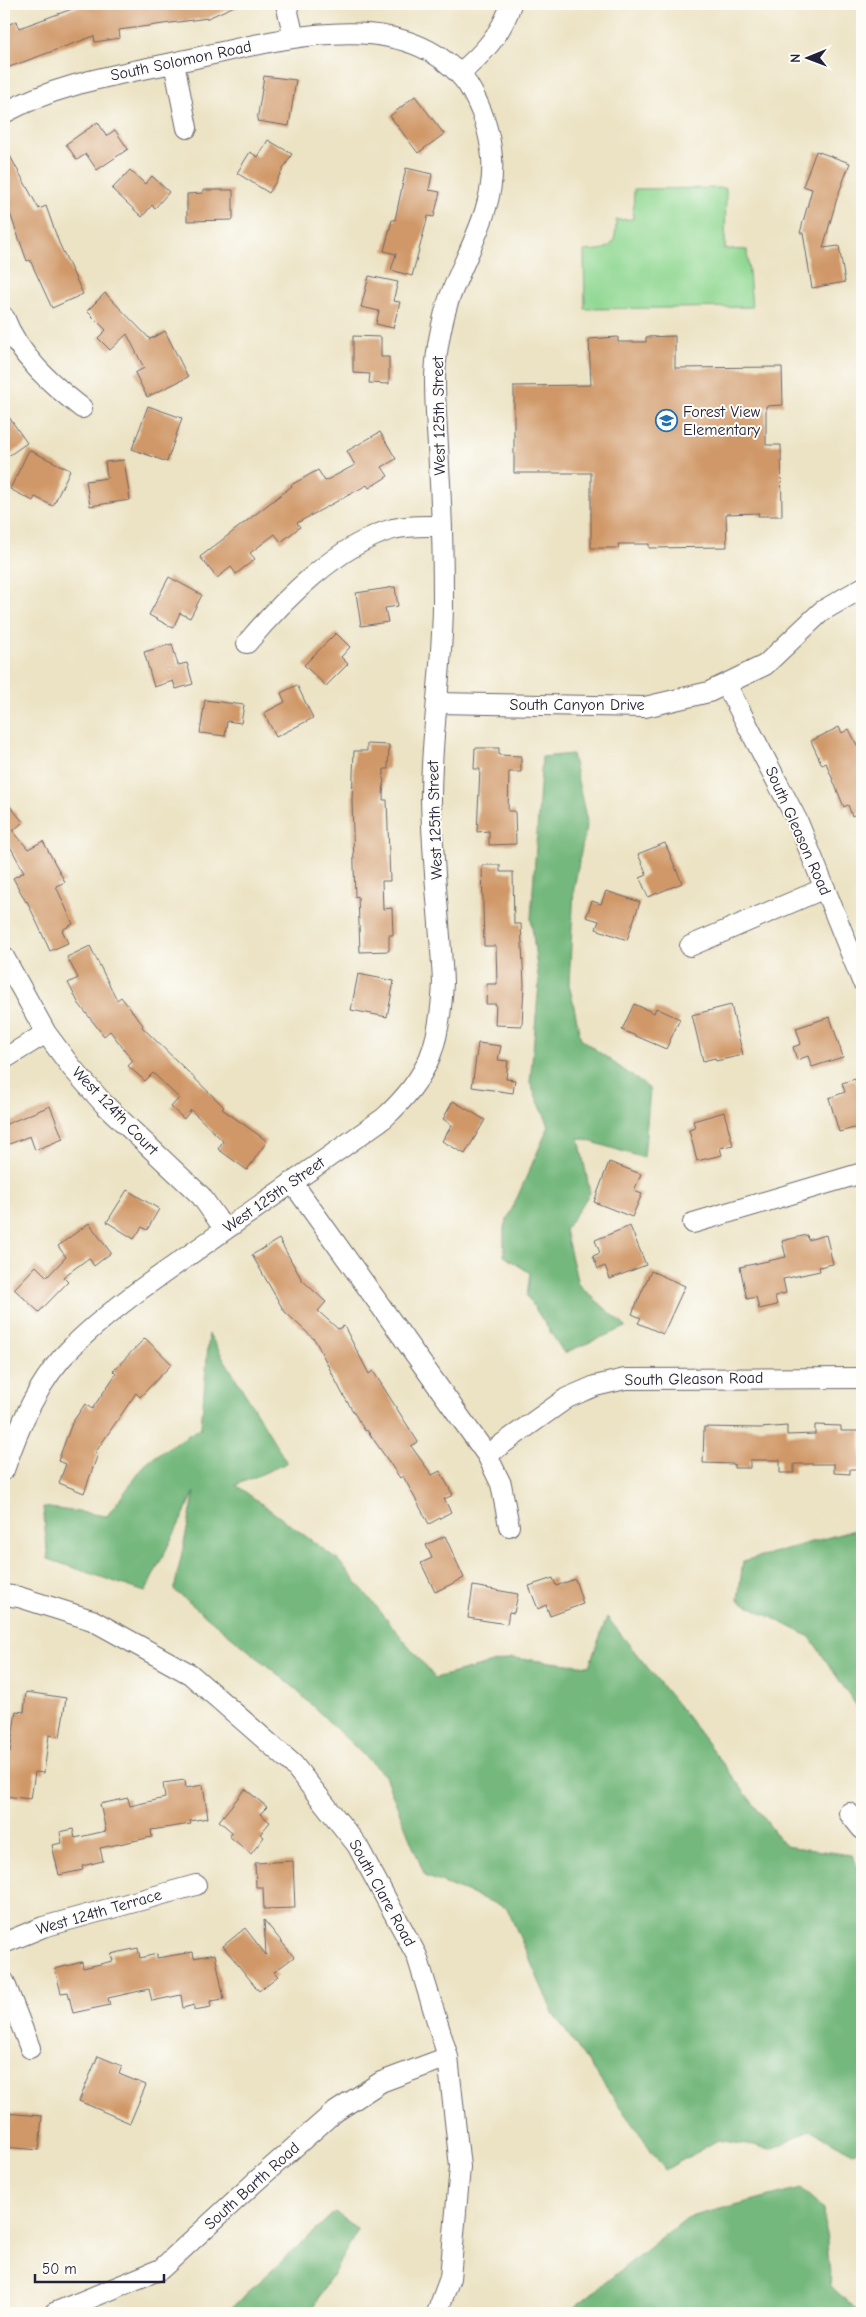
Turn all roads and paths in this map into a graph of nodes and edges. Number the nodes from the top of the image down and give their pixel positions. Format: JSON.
{"nodes":[{"id":1,"x":286,"y":4,"type":"edge"},
{"id":2,"x":512,"y":4,"type":"edge"},
{"id":3,"x":362,"y":28,"type":"joint"},
{"id":4,"x":294,"y":37,"type":"junction"},
{"id":5,"x":174,"y":63,"type":"junction"},
{"id":6,"x":460,"y":73,"type":"junction"},
{"id":7,"x":4,"y":113,"type":"edge"},
{"id":8,"x":187,"y":128,"type":"dead end"},
{"id":9,"x":4,"y":317,"type":"edge"},
{"id":10,"x":82,"y":408,"type":"dead end"},
{"id":11,"x":442,"y":526,"type":"junction"},
{"id":12,"x":862,"y":588,"type":"edge"},
{"id":13,"x":247,"y":643,"type":"dead end"},
{"id":14,"x":726,"y":684,"type":"junction"},
{"id":15,"x":437,"y":703,"type":"junction"},
{"id":16,"x":825,"y":888,"type":"junction"},
{"id":17,"x":690,"y":946,"type":"dead end"},
{"id":18,"x":4,"y":957,"type":"edge"},
{"id":19,"x":862,"y":981,"type":"edge"},
{"id":20,"x":46,"y":1033,"type":"junction"},
{"id":21,"x":4,"y":1060,"type":"edge"},
{"id":22,"x":862,"y":1173,"type":"edge"},
{"id":23,"x":292,"y":1182,"type":"junction"},
{"id":24,"x":693,"y":1223,"type":"dead end"},
{"id":25,"x":225,"y":1230,"type":"junction"},
{"id":26,"x":862,"y":1378,"type":"edge"},
{"id":27,"x":9,"y":1439,"type":"edge"},
{"id":28,"x":487,"y":1455,"type":"junction"},
{"id":29,"x":4,"y":1470,"type":"edge"},
{"id":30,"x":509,"y":1526,"type":"dead end"},
{"id":31,"x":4,"y":1595,"type":"edge"},
{"id":32,"x":849,"y":1813,"type":"dead end"},
{"id":33,"x":862,"y":1828,"type":"edge"},
{"id":34,"x":196,"y":1885,"type":"dead end"},
{"id":35,"x":4,"y":1943,"type":"edge"},
{"id":36,"x":4,"y":1981,"type":"edge"},
{"id":37,"x":30,"y":2048,"type":"dead end"},
{"id":38,"x":448,"y":2057,"type":"junction"},
{"id":39,"x":54,"y":2313,"type":"edge"},
{"id":40,"x":437,"y":2313,"type":"edge"}],
"edges":[{"from":1,"to":4,"type":"street"},
{"from":2,"to":6,"type":"street"},
{"from":3,"to":4,"type":"street","name":"South Solomon Road"},
{"from":3,"to":6,"type":"street","name":"West 125th Street"},
{"from":4,"to":5,"type":"street","name":"South Solomon Road"},
{"from":5,"to":7,"type":"street","name":"South Solomon Road"},
{"from":5,"to":8,"type":"street"},
{"from":6,"to":11,"type":"street","name":"West 125th Street"},
{"from":9,"to":10,"type":"street"},
{"from":11,"to":13,"type":"street"},
{"from":11,"to":15,"type":"street","name":"West 125th Street"},
{"from":12,"to":14,"type":"street","name":"South Canyon Drive"},
{"from":14,"to":15,"type":"street","name":"South Canyon Drive"},
{"from":14,"to":16,"type":"street","name":"South Gleason Road"},
{"from":15,"to":23,"type":"street","name":"West 125th Street"},
{"from":16,"to":17,"type":"street"},
{"from":16,"to":19,"type":"street","name":"South Gleason Road"},
{"from":18,"to":20,"type":"street","name":"West 124th Court"},
{"from":20,"to":21,"type":"street"},
{"from":20,"to":25,"type":"street","name":"West 124th Court"},
{"from":22,"to":24,"type":"street"},
{"from":23,"to":25,"type":"street","name":"West 125th Street"},
{"from":23,"to":28,"type":"street"},
{"from":25,"to":27,"type":"street","name":"West 125th Street"},
{"from":26,"to":28,"type":"street","name":"South Gleason Road"},
{"from":27,"to":29,"type":"street","name":"West 125th Street"},
{"from":28,"to":30,"type":"street"},
{"from":31,"to":38,"type":"street","name":"South Clare Road"},
{"from":32,"to":33,"type":"street"},
{"from":34,"to":35,"type":"street","name":"West 124th Terrace"},
{"from":36,"to":37,"type":"street"},
{"from":38,"to":39,"type":"street","name":"South Barth Road"},
{"from":38,"to":40,"type":"street","name":"South Clare Road"}]}
